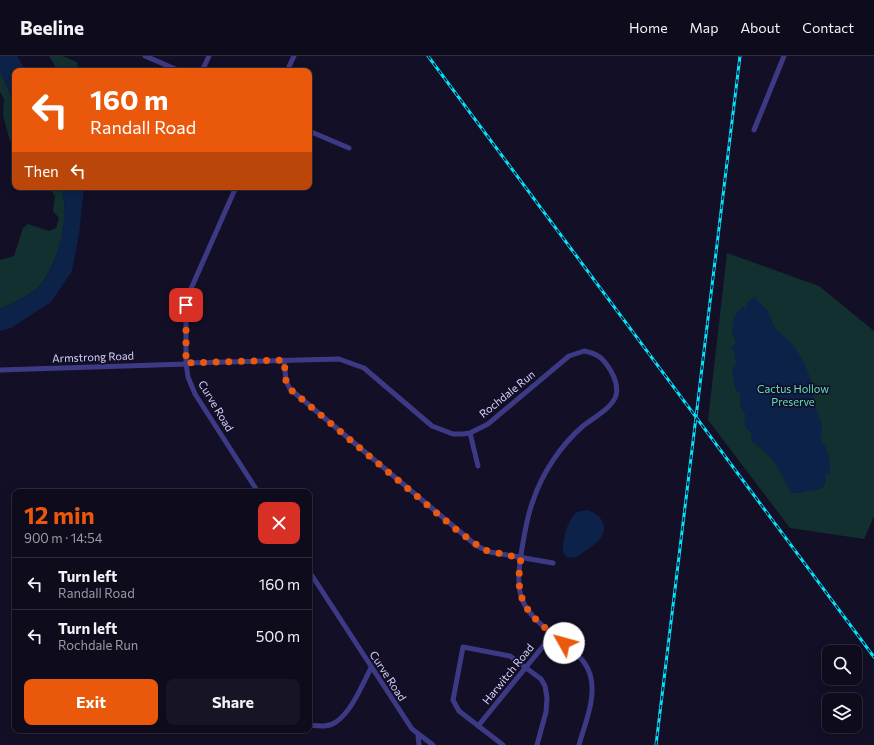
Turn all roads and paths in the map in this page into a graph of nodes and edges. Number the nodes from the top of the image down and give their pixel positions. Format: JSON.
{"nodes":[{"id":1,"x":145,"y":56,"type":"edge"},
{"id":2,"x":209,"y":56,"type":"edge"},
{"id":3,"x":294,"y":56,"type":"edge"},
{"id":4,"x":784,"y":56,"type":"edge"},
{"id":5,"x":173,"y":68,"type":"edge"},
{"id":6,"x":203,"y":68,"type":"edge"},
{"id":7,"x":288,"y":68,"type":"edge"},
{"id":8,"x":754,"y":130,"type":"dead end"},
{"id":9,"x":312,"y":132,"type":"edge"},
{"id":10,"x":349,"y":148,"type":"dead end"},
{"id":11,"x":235,"y":190,"type":"edge"},
{"id":12,"x":284,"y":360,"type":"junction"},
{"id":13,"x":186,"y":364,"type":"junction"},
{"id":14,"x":0,"y":370,"type":"edge"},
{"id":15,"x":470,"y":433,"type":"junction"},
{"id":16,"x":478,"y":466,"type":"dead end"},
{"id":17,"x":256,"y":489,"type":"edge"},
{"id":18,"x":521,"y":558,"type":"junction"},
{"id":19,"x":553,"y":563,"type":"dead end"},
{"id":20,"x":312,"y":576,"type":"edge"},
{"id":21,"x":553,"y":634,"type":"junction"},
{"id":22,"x":526,"y":667,"type":"junction"},
{"id":23,"x":371,"y":668,"type":"junction"},
{"id":24,"x":312,"y":726,"type":"edge"},
{"id":25,"x":478,"y":726,"type":"junction"},
{"id":26,"x":418,"y":735,"type":"junction"},
{"id":27,"x":419,"y":745,"type":"edge"},
{"id":28,"x":433,"y":745,"type":"edge"},
{"id":29,"x":503,"y":745,"type":"edge"},
{"id":30,"x":537,"y":745,"type":"edge"},
{"id":31,"x":579,"y":745,"type":"edge"}],
"edges":[{"from":1,"to":5,"type":"street"},
{"from":2,"to":6,"type":"street"},
{"from":3,"to":7,"type":"street"},
{"from":4,"to":8,"type":"street"},
{"from":9,"to":10,"type":"street"},
{"from":11,"to":13,"type":"street","name":"Curve Road"},
{"from":12,"to":13,"type":"street","name":"Rochdale Run"},
{"from":12,"to":15,"type":"street","name":"Rochdale Run"},
{"from":12,"to":18,"type":"street"},
{"from":13,"to":14,"type":"street","name":"Armstrong Road"},
{"from":13,"to":17,"type":"street","name":"Curve Road"},
{"from":15,"to":16,"type":"street"},
{"from":15,"to":18,"type":"street","name":"Rochdale Run"},
{"from":18,"to":19,"type":"street"},
{"from":18,"to":21,"type":"street"},
{"from":20,"to":23,"type":"street","name":"Curve Road"},
{"from":21,"to":22,"type":"street","name":"Harwitch Road"},
{"from":21,"to":31,"type":"street"},
{"from":22,"to":25,"type":"street","name":"Harwitch Road"},
{"from":22,"to":25,"type":"street"},
{"from":22,"to":30,"type":"street"},
{"from":23,"to":24,"type":"street"},
{"from":23,"to":26,"type":"street","name":"Curve Road"},
{"from":25,"to":29,"type":"street"},
{"from":26,"to":27,"type":"street"},
{"from":26,"to":28,"type":"street","name":"Curve Road"}]}
